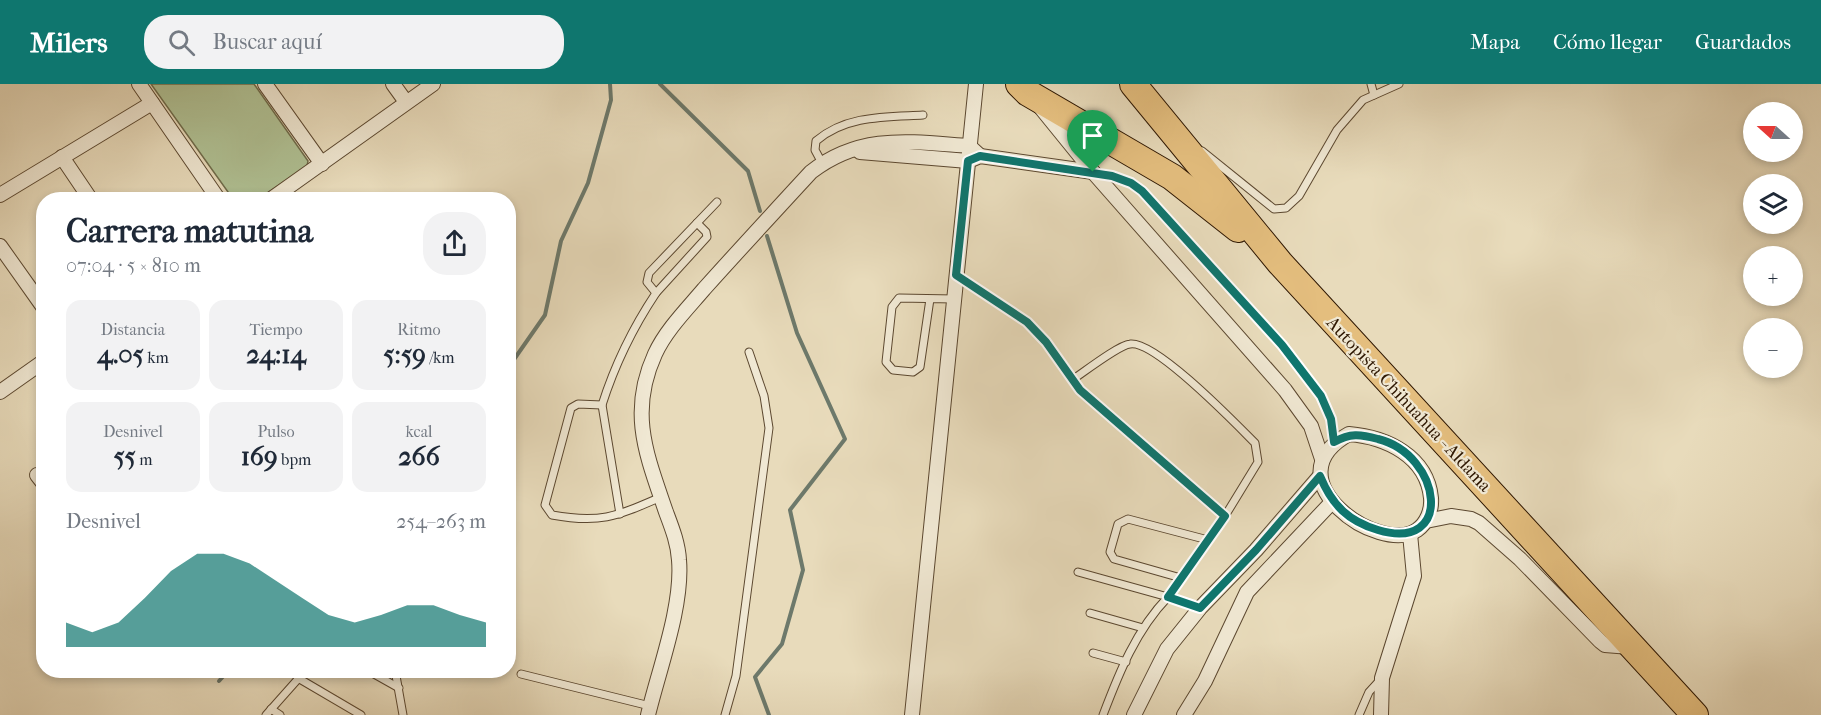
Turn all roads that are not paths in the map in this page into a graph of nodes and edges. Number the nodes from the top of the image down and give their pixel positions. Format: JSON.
{"nodes":[{"id":1,"x":139,"y":84,"type":"edge"},
{"id":2,"x":265,"y":84,"type":"edge"},
{"id":3,"x":393,"y":84,"type":"edge"},
{"id":4,"x":433,"y":84,"type":"edge"},
{"id":5,"x":976,"y":84,"type":"edge"},
{"id":6,"x":1133,"y":84,"type":"edge"},
{"id":7,"x":1371,"y":84,"type":"edge"},
{"id":8,"x":1400,"y":84,"type":"edge"},
{"id":9,"x":1024,"y":88,"type":"edge"},
{"id":10,"x":1374,"y":95,"type":"junction"},
{"id":11,"x":406,"y":102,"type":"junction"},
{"id":12,"x":152,"y":103,"type":"junction"},
{"id":13,"x":923,"y":115,"type":"dead end"},
{"id":14,"x":1173,"y":131,"type":"junction"},
{"id":15,"x":969,"y":146,"type":"junction"},
{"id":16,"x":846,"y":151,"type":"junction"},
{"id":17,"x":62,"y":157,"type":"junction"},
{"id":18,"x":974,"y":158,"type":"junction"},
{"id":19,"x":322,"y":164,"type":"junction"},
{"id":20,"x":822,"y":164,"type":"junction"},
{"id":21,"x":1093,"y":172,"type":"junction"},
{"id":22,"x":86,"y":192,"type":"edge"},
{"id":23,"x":213,"y":192,"type":"edge"},
{"id":24,"x":280,"y":192,"type":"edge"},
{"id":25,"x":0,"y":195,"type":"edge"},
{"id":26,"x":717,"y":202,"type":"dead end"},
{"id":27,"x":697,"y":223,"type":"junction"},
{"id":28,"x":0,"y":246,"type":"edge"},
{"id":29,"x":956,"y":275,"type":"junction"},
{"id":30,"x":656,"y":293,"type":"junction"},
{"id":31,"x":1309,"y":295,"type":"junction"},
{"id":32,"x":36,"y":297,"type":"edge"},
{"id":33,"x":930,"y":299,"type":"junction"},
{"id":34,"x":955,"y":299,"type":"junction"},
{"id":35,"x":749,"y":351,"type":"dead end"},
{"id":36,"x":36,"y":366,"type":"edge"},
{"id":37,"x":1072,"y":380,"type":"junction"},
{"id":38,"x":0,"y":392,"type":"edge"},
{"id":39,"x":602,"y":405,"type":"junction"},
{"id":40,"x":1334,"y":442,"type":"junction"},
{"id":41,"x":1322,"y":459,"type":"junction"},
{"id":42,"x":1320,"y":476,"type":"junction"},
{"id":43,"x":661,"y":498,"type":"junction"},
{"id":44,"x":1332,"y":501,"type":"junction"},
{"id":45,"x":620,"y":514,"type":"junction"},
{"id":46,"x":1225,"y":516,"type":"junction"},
{"id":47,"x":1426,"y":521,"type":"junction"},
{"id":48,"x":1410,"y":534,"type":"junction"},
{"id":49,"x":1208,"y":540,"type":"junction"},
{"id":50,"x":1078,"y":572,"type":"dead end"},
{"id":51,"x":1181,"y":578,"type":"junction"},
{"id":52,"x":1168,"y":597,"type":"junction"},
{"id":53,"x":1200,"y":608,"type":"junction"},
{"id":54,"x":1090,"y":613,"type":"dead end"},
{"id":55,"x":1143,"y":628,"type":"junction"},
{"id":56,"x":1632,"y":647,"type":"junction"},
{"id":57,"x":1094,"y":653,"type":"dead end"},
{"id":58,"x":1125,"y":662,"type":"junction"},
{"id":59,"x":521,"y":674,"type":"dead end"},
{"id":60,"x":298,"y":678,"type":"joint"},
{"id":61,"x":381,"y":678,"type":"edge"},
{"id":62,"x":397,"y":678,"type":"edge"},
{"id":63,"x":1382,"y":678,"type":"junction"},
{"id":64,"x":399,"y":688,"type":"junction"},
{"id":65,"x":649,"y":710,"type":"edge"},
{"id":66,"x":269,"y":712,"type":"edge"},
{"id":67,"x":280,"y":715,"type":"edge"},
{"id":68,"x":361,"y":715,"type":"edge"},
{"id":69,"x":403,"y":715,"type":"edge"},
{"id":70,"x":725,"y":715,"type":"edge"},
{"id":71,"x":912,"y":715,"type":"edge"},
{"id":72,"x":1103,"y":715,"type":"edge"},
{"id":73,"x":1134,"y":715,"type":"edge"},
{"id":74,"x":1184,"y":715,"type":"edge"},
{"id":75,"x":1359,"y":715,"type":"edge"},
{"id":76,"x":1382,"y":715,"type":"edge"},
{"id":77,"x":1695,"y":715,"type":"edge"}],
"edges":[{"from":1,"to":12,"type":"street"},
{"from":2,"to":19,"type":"street"},
{"from":3,"to":11,"type":"street"},
{"from":4,"to":11,"type":"street"},
{"from":5,"to":15,"type":"street"},
{"from":6,"to":14,"type":"highway","name":"Autopista Chihuahua - Aldama"},
{"from":7,"to":10,"type":"lane"},
{"from":8,"to":10,"type":"lane"},
{"from":9,"to":21,"type":"street"},
{"from":9,"to":31,"type":"highway"},
{"from":10,"to":14,"type":"lane"},
{"from":11,"to":19,"type":"street"},
{"from":12,"to":17,"type":"street"},
{"from":12,"to":23,"type":"street"},
{"from":13,"to":20,"type":"lane"},
{"from":14,"to":31,"type":"highway","name":"Autopista Chihuahua - Aldama"},
{"from":15,"to":16,"type":"street"},
{"from":15,"to":18,"type":"street"},
{"from":16,"to":18,"type":"street"},
{"from":16,"to":20,"type":"street"},
{"from":17,"to":22,"type":"street"},
{"from":17,"to":25,"type":"street"},
{"from":18,"to":21,"type":"street"},
{"from":18,"to":29,"type":"street"},
{"from":19,"to":24,"type":"street"},
{"from":20,"to":43,"type":"street"},
{"from":21,"to":40,"type":"lane"},
{"from":21,"to":41,"type":"street"},
{"from":26,"to":27,"type":"lane"},
{"from":27,"to":30,"type":"lane"},
{"from":27,"to":30,"type":"lane"},
{"from":28,"to":32,"type":"street"},
{"from":29,"to":34,"type":"street"},
{"from":29,"to":37,"type":"lane"},
{"from":30,"to":39,"type":"lane"},
{"from":31,"to":56,"type":"highway","name":"Autopista Chihuahua - Aldama"},
{"from":33,"to":33,"type":"lane"},
{"from":33,"to":34,"type":"lane"},
{"from":34,"to":71,"type":"street"},
{"from":35,"to":70,"type":"lane"},
{"from":36,"to":38,"type":"street"},
{"from":37,"to":46,"type":"lane"},
{"from":37,"to":46,"type":"lane"},
{"from":39,"to":45,"type":"lane"},
{"from":39,"to":45,"type":"lane"},
{"from":40,"to":41,"type":"street"},
{"from":40,"to":47,"type":"street"},
{"from":41,"to":42,"type":"street"},
{"from":42,"to":44,"type":"street"},
{"from":42,"to":53,"type":"street"},
{"from":43,"to":45,"type":"lane"},
{"from":43,"to":65,"type":"street"},
{"from":44,"to":48,"type":"street"},
{"from":44,"to":74,"type":"street"},
{"from":46,"to":49,"type":"lane"},
{"from":47,"to":48,"type":"street"},
{"from":47,"to":56,"type":"street"},
{"from":48,"to":63,"type":"street"},
{"from":49,"to":51,"type":"lane"},
{"from":49,"to":51,"type":"lane"},
{"from":50,"to":52,"type":"lane"},
{"from":51,"to":52,"type":"lane"},
{"from":52,"to":53,"type":"lane"},
{"from":52,"to":55,"type":"lane"},
{"from":53,"to":73,"type":"street"},
{"from":54,"to":55,"type":"lane"},
{"from":55,"to":58,"type":"lane"},
{"from":56,"to":77,"type":"highway","name":"Autopista Chihuahua - Aldama"},
{"from":57,"to":58,"type":"lane"},
{"from":58,"to":72,"type":"lane"},
{"from":59,"to":65,"type":"lane"},
{"from":60,"to":66,"type":"lane"},
{"from":60,"to":68,"type":"lane"},
{"from":61,"to":64,"type":"lane"},
{"from":62,"to":64,"type":"lane"},
{"from":63,"to":75,"type":"lane"},
{"from":63,"to":76,"type":"street"},
{"from":64,"to":69,"type":"lane"},
{"from":66,"to":67,"type":"lane"}]}
